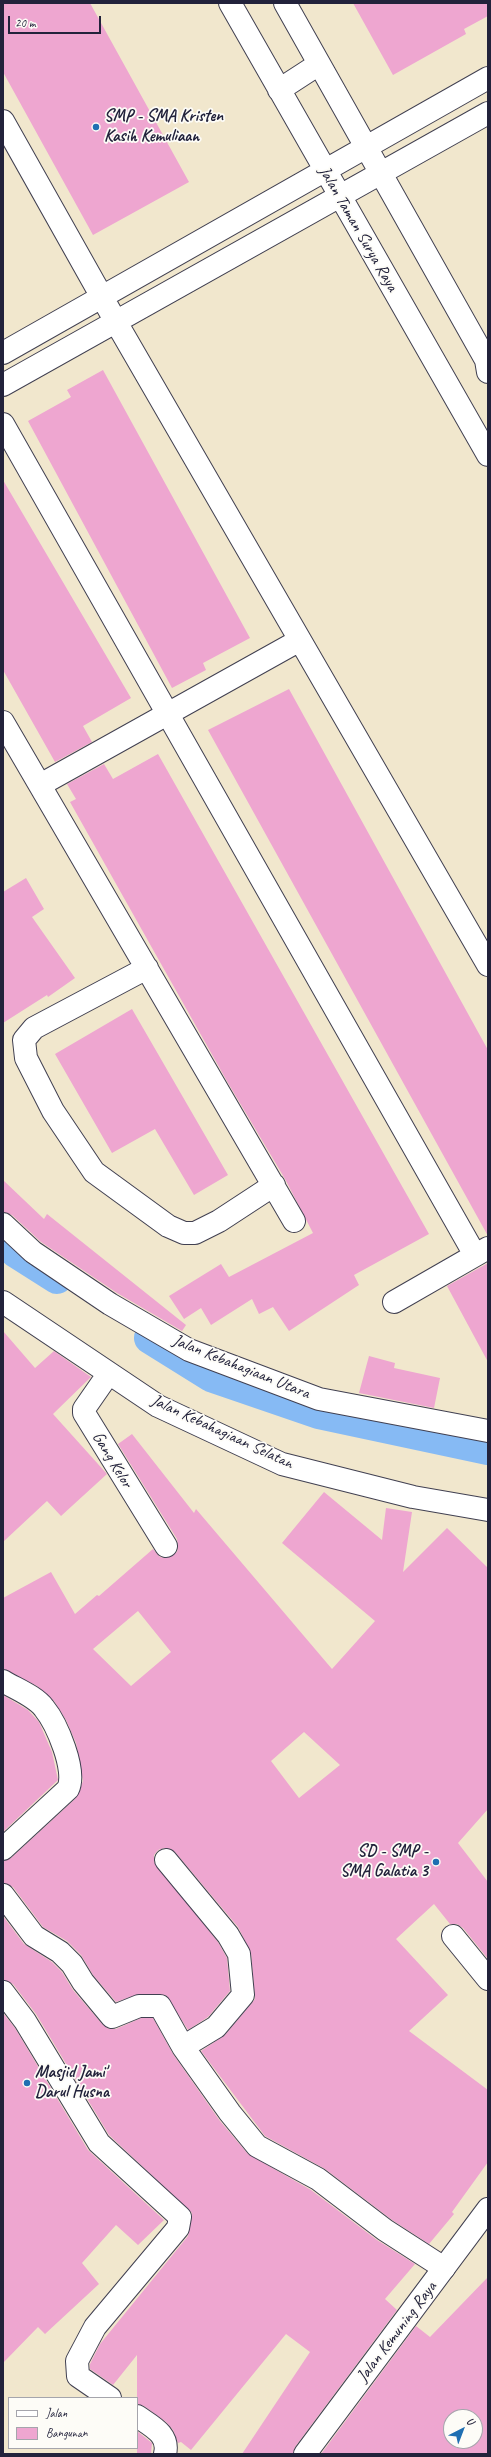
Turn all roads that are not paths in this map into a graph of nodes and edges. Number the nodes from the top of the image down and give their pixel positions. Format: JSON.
{"nodes":[{"id":1,"x":230,"y":3,"type":"edge"},
{"id":2,"x":285,"y":3,"type":"edge"},
{"id":3,"x":319,"y":64,"type":"junction"},
{"id":4,"x":488,"y":78,"type":"edge"},
{"id":5,"x":278,"y":90,"type":"junction"},
{"id":6,"x":488,"y":113,"type":"edge"},
{"id":7,"x":3,"y":121,"type":"edge"},
{"id":8,"x":366,"y":148,"type":"junction"},
{"id":9,"x":324,"y":170,"type":"junction"},
{"id":10,"x":380,"y":174,"type":"junction"},
{"id":11,"x":339,"y":198,"type":"junction"},
{"id":12,"x":103,"y":297,"type":"junction"},
{"id":13,"x":116,"y":322,"type":"junction"},
{"id":14,"x":3,"y":353,"type":"edge"},
{"id":15,"x":488,"y":372,"type":"edge"},
{"id":16,"x":3,"y":385,"type":"edge"},
{"id":17,"x":3,"y":424,"type":"edge"},
{"id":18,"x":488,"y":455,"type":"edge"},
{"id":19,"x":300,"y":640,"type":"junction"},
{"id":20,"x":168,"y":714,"type":"junction"},
{"id":21,"x":3,"y":722,"type":"edge"},
{"id":22,"x":40,"y":785,"type":"junction"},
{"id":23,"x":488,"y":965,"type":"edge"},
{"id":24,"x":146,"y":968,"type":"junction"},
{"id":25,"x":274,"y":1185,"type":"junction"},
{"id":26,"x":294,"y":1221,"type":"dead end"},
{"id":27,"x":3,"y":1224,"type":"edge"},
{"id":28,"x":482,"y":1252,"type":"edge"},
{"id":29,"x":3,"y":1302,"type":"edge"},
{"id":30,"x":394,"y":1302,"type":"dead end"},
{"id":31,"x":109,"y":1374,"type":"junction"},
{"id":32,"x":488,"y":1431,"type":"edge"},
{"id":33,"x":488,"y":1510,"type":"edge"},
{"id":34,"x":166,"y":1546,"type":"dead end"},
{"id":35,"x":3,"y":1680,"type":"edge"},
{"id":36,"x":3,"y":1849,"type":"edge"},
{"id":37,"x":166,"y":1860,"type":"dead end"},
{"id":38,"x":3,"y":1895,"type":"edge"},
{"id":39,"x":453,"y":1936,"type":"dead end"},
{"id":40,"x":488,"y":1979,"type":"edge"},
{"id":41,"x":3,"y":1992,"type":"edge"},
{"id":42,"x":183,"y":2047,"type":"junction"},
{"id":43,"x":488,"y":2209,"type":"edge"},
{"id":44,"x":444,"y":2268,"type":"junction"},
{"id":45,"x":109,"y":2397,"type":"edge"},
{"id":46,"x":138,"y":2417,"type":"edge"},
{"id":47,"x":165,"y":2454,"type":"edge"},
{"id":48,"x":305,"y":2454,"type":"edge"}],
"edges":[{"from":1,"to":5,"type":"street","name":"Jalan Taman Surya Raya"},
{"from":2,"to":3,"type":"street"},
{"from":3,"to":5,"type":"street"},
{"from":3,"to":8,"type":"street"},
{"from":4,"to":8,"type":"street"},
{"from":5,"to":9,"type":"street","name":"Jalan Taman Surya Raya"},
{"from":6,"to":10,"type":"street"},
{"from":7,"to":12,"type":"street"},
{"from":8,"to":9,"type":"street"},
{"from":8,"to":10,"type":"street"},
{"from":9,"to":11,"type":"street","name":"Jalan Taman Surya Raya"},
{"from":9,"to":12,"type":"street"},
{"from":10,"to":11,"type":"street"},
{"from":10,"to":15,"type":"street"},
{"from":11,"to":13,"type":"street"},
{"from":11,"to":18,"type":"street","name":"Jalan Taman Surya Raya"},
{"from":12,"to":13,"type":"street"},
{"from":12,"to":14,"type":"street"},
{"from":13,"to":16,"type":"street"},
{"from":13,"to":19,"type":"street"},
{"from":17,"to":20,"type":"street"},
{"from":19,"to":20,"type":"street"},
{"from":19,"to":23,"type":"street"},
{"from":20,"to":22,"type":"street"},
{"from":20,"to":28,"type":"street"},
{"from":21,"to":22,"type":"street"},
{"from":22,"to":24,"type":"street"},
{"from":24,"to":25,"type":"street"},
{"from":24,"to":25,"type":"street"},
{"from":25,"to":26,"type":"street"},
{"from":27,"to":32,"type":"street","name":"Jalan Kebahagiaan Utara"},
{"from":28,"to":30,"type":"street"},
{"from":29,"to":31,"type":"street","name":"Jalan Kebahagiaan Selatan"},
{"from":31,"to":33,"type":"street","name":"Jalan Kebahagiaan Selatan"},
{"from":31,"to":34,"type":"street","name":"Gang Kelor"},
{"from":35,"to":36,"type":"street"},
{"from":37,"to":42,"type":"street"},
{"from":38,"to":42,"type":"street"},
{"from":39,"to":40,"type":"street"},
{"from":41,"to":45,"type":"street"},
{"from":42,"to":44,"type":"street"},
{"from":43,"to":44,"type":"street","name":"Jalan Kemuning Raya"},
{"from":44,"to":48,"type":"street","name":"Jalan Kemuning Raya"},
{"from":46,"to":47,"type":"street"}]}
